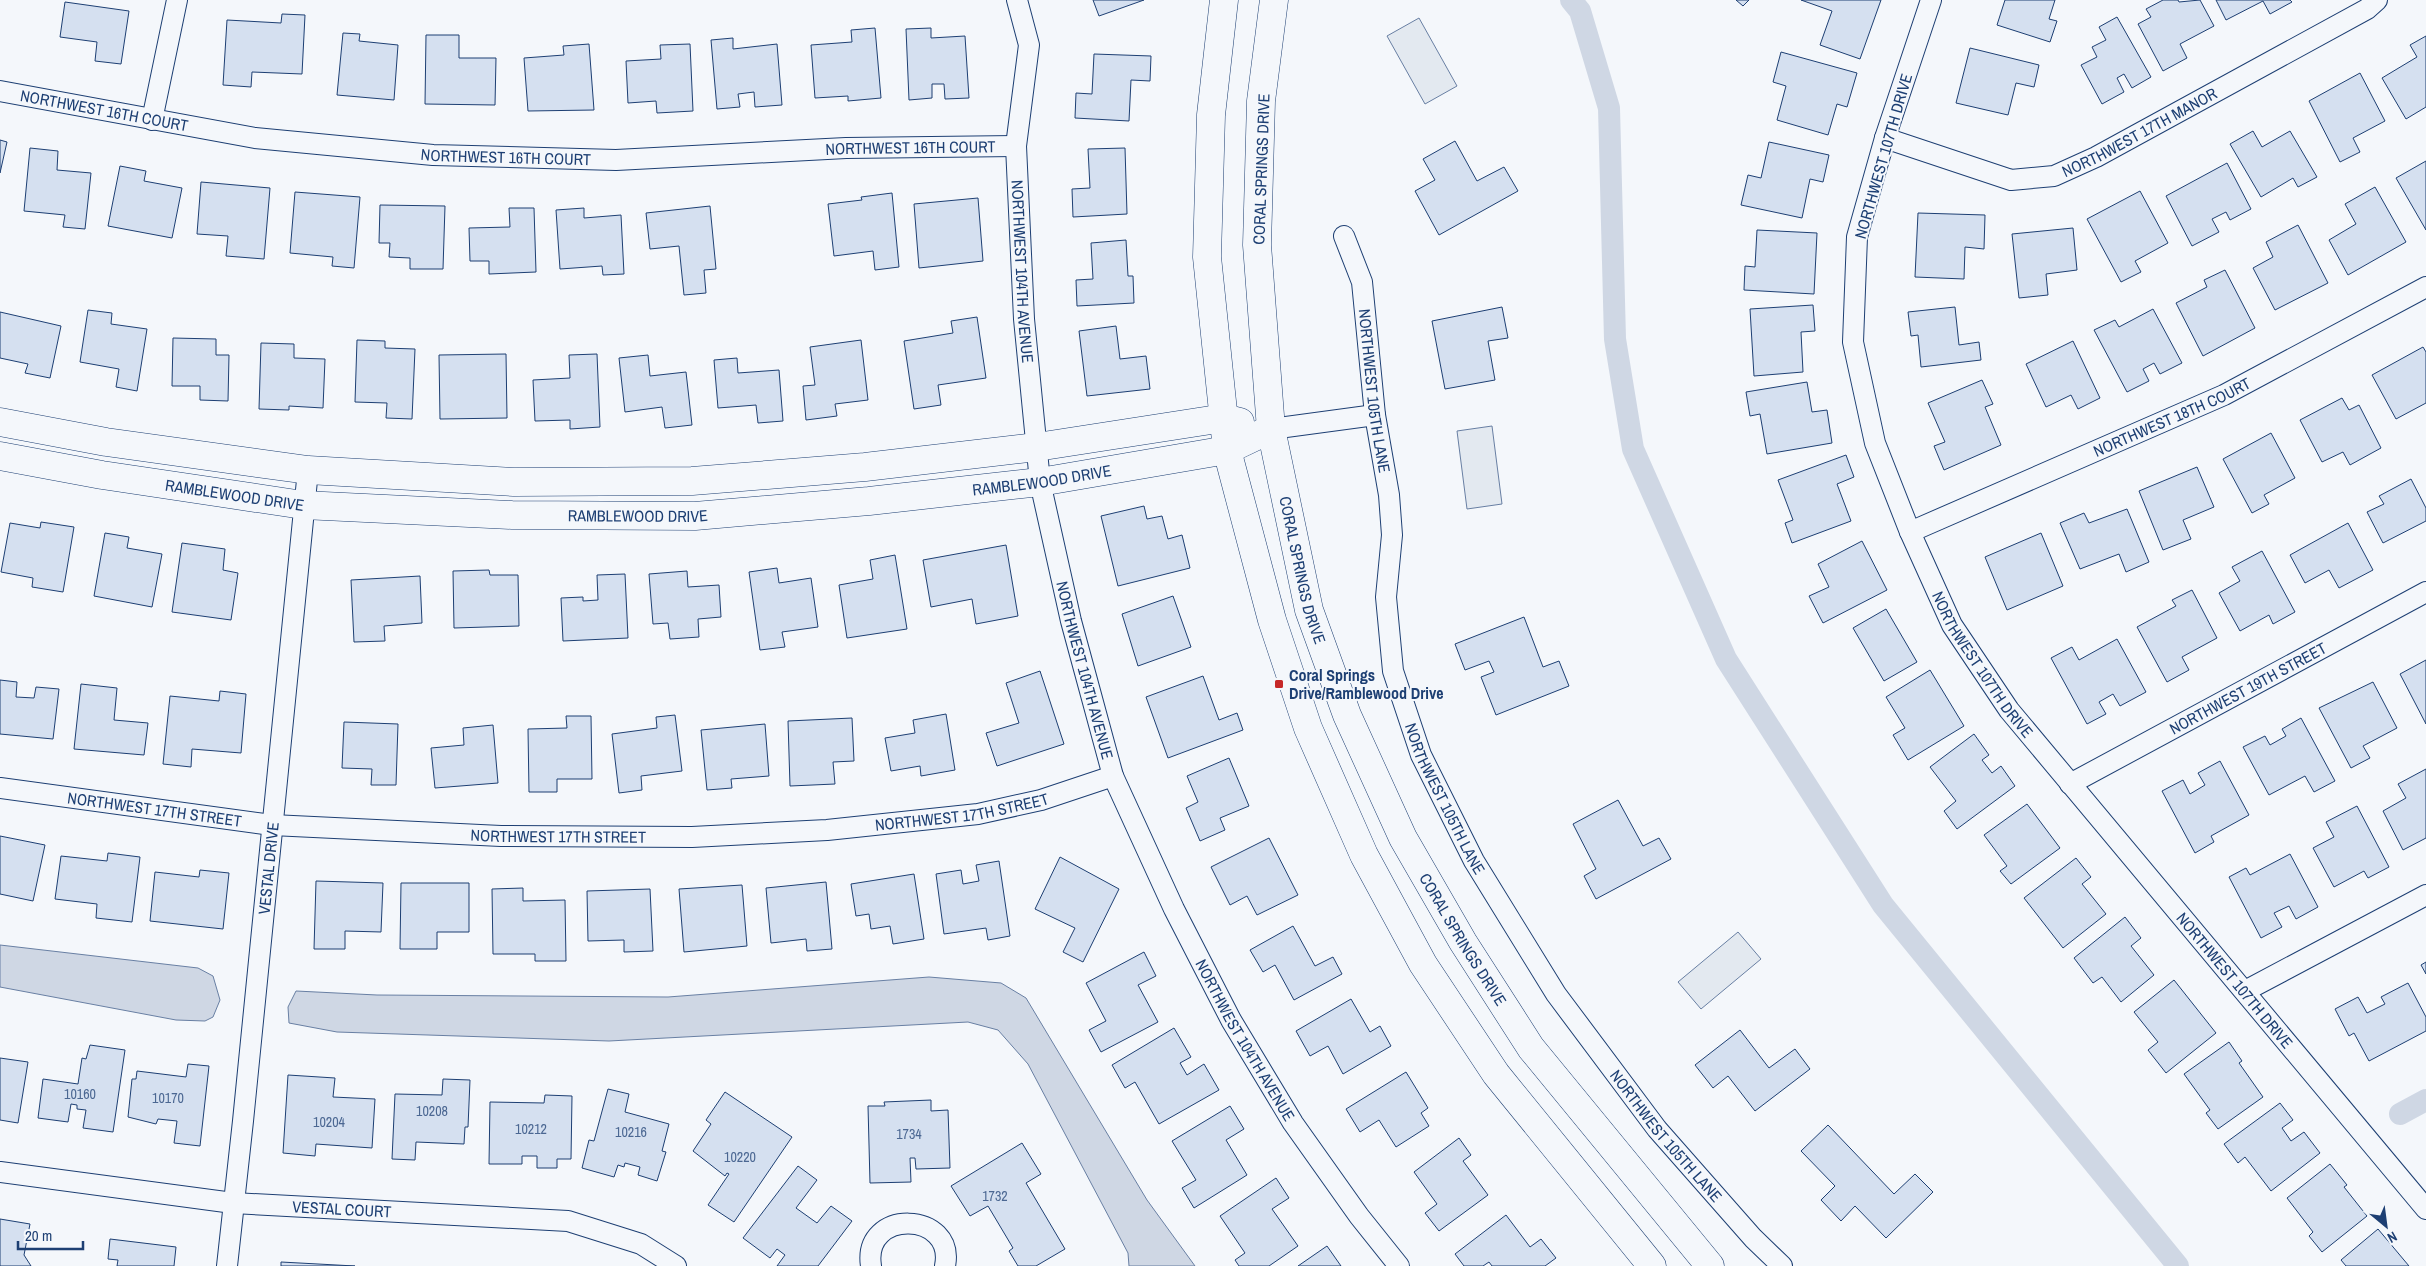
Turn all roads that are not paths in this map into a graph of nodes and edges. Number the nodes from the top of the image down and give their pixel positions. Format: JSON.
{"nodes":[{"id":1,"x":177,"y":0,"type":"edge"},
{"id":2,"x":1017,"y":0,"type":"edge"},
{"id":3,"x":1224,"y":0,"type":"edge"},
{"id":4,"x":1274,"y":0,"type":"edge"},
{"id":5,"x":1931,"y":0,"type":"edge"},
{"id":6,"x":2377,"y":0,"type":"edge"},
{"id":7,"x":0,"y":91,"type":"edge"},
{"id":8,"x":152,"y":120,"type":"junction"},
{"id":9,"x":1885,"y":138,"type":"junction"},
{"id":10,"x":1016,"y":146,"type":"junction"},
{"id":11,"x":1344,"y":236,"type":"dead end"},
{"id":12,"x":2426,"y":287,"type":"edge"},
{"id":13,"x":1376,"y":415,"type":"junction"},
{"id":14,"x":1224,"y":418,"type":"junction"},
{"id":15,"x":0,"y":422,"type":"edge"},
{"id":16,"x":1271,"y":430,"type":"junction"},
{"id":17,"x":1036,"y":447,"type":"junction"},
{"id":18,"x":1227,"y":450,"type":"junction"},
{"id":19,"x":0,"y":456,"type":"edge"},
{"id":20,"x":308,"y":470,"type":"junction"},
{"id":21,"x":1040,"y":482,"type":"junction"},
{"id":22,"x":303,"y":505,"type":"junction"},
{"id":23,"x":1910,"y":532,"type":"junction"},
{"id":24,"x":2426,"y":592,"type":"edge"},
{"id":25,"x":1113,"y":776,"type":"junction"},
{"id":26,"x":2070,"y":784,"type":"junction"},
{"id":27,"x":0,"y":788,"type":"edge"},
{"id":28,"x":272,"y":825,"type":"junction"},
{"id":29,"x":2426,"y":896,"type":"edge"},
{"id":30,"x":2245,"y":991,"type":"junction"},
{"id":31,"x":0,"y":1172,"type":"edge"},
{"id":32,"x":233,"y":1203,"type":"junction"},
{"id":33,"x":2426,"y":1209,"type":"edge"},
{"id":34,"x":227,"y":1266,"type":"edge"},
{"id":35,"x":676,"y":1266,"type":"edge"},
{"id":36,"x":871,"y":1266,"type":"edge"},
{"id":37,"x":945,"y":1266,"type":"edge"},
{"id":38,"x":1399,"y":1266,"type":"edge"},
{"id":39,"x":1652,"y":1266,"type":"edge"},
{"id":40,"x":1710,"y":1266,"type":"edge"},
{"id":41,"x":1782,"y":1266,"type":"edge"}],
"edges":[{"from":1,"to":8,"type":"street"},
{"from":2,"to":10,"type":"street","name":"NORTHWEST 104TH AVENUE"},
{"from":3,"to":14,"type":"main road"},
{"from":4,"to":16,"type":"main road","name":"CORAL SPRINGS DRIVE"},
{"from":5,"to":9,"type":"street","name":"NORTHWEST 107TH DRIVE"},
{"from":6,"to":9,"type":"street","name":"NORTHWEST 17TH MANOR"},
{"from":7,"to":8,"type":"street","name":"NORTHWEST 16TH COURT"},
{"from":8,"to":10,"type":"street","name":"NORTHWEST 16TH COURT"},
{"from":9,"to":23,"type":"street","name":"NORTHWEST 107TH DRIVE"},
{"from":10,"to":17,"type":"street","name":"NORTHWEST 104TH AVENUE"},
{"from":11,"to":13,"type":"street","name":"NORTHWEST 105TH LANE"},
{"from":12,"to":23,"type":"street","name":"NORTHWEST 18TH COURT"},
{"from":13,"to":16,"type":"street","name":"RAMBLEWOOD DRIVE"},
{"from":13,"to":41,"type":"street","name":"NORTHWEST 105TH LANE"},
{"from":14,"to":16,"type":"main road","name":"RAMBLEWOOD DRIVE"},
{"from":14,"to":17,"type":"main road","name":"RAMBLEWOOD DRIVE"},
{"from":14,"to":18,"type":"main road"},
{"from":15,"to":20,"type":"main road","name":"RAMBLEWOOD DRIVE"},
{"from":16,"to":18,"type":"main road","name":"RAMBLEWOOD DRIVE"},
{"from":16,"to":40,"type":"main road","name":"CORAL SPRINGS DRIVE"},
{"from":17,"to":20,"type":"main road","name":"RAMBLEWOOD DRIVE"},
{"from":17,"to":21,"type":"street","name":"NORTHWEST 104TH AVENUE"},
{"from":18,"to":21,"type":"main road","name":"RAMBLEWOOD DRIVE"},
{"from":18,"to":39,"type":"main road"},
{"from":19,"to":22,"type":"main road","name":"RAMBLEWOOD DRIVE"},
{"from":20,"to":22,"type":"street","name":"VESTAL DRIVE"},
{"from":21,"to":22,"type":"main road","name":"RAMBLEWOOD DRIVE"},
{"from":21,"to":25,"type":"street","name":"NORTHWEST 104TH AVENUE"},
{"from":22,"to":28,"type":"street","name":"VESTAL DRIVE"},
{"from":23,"to":26,"type":"street","name":"NORTHWEST 107TH DRIVE"},
{"from":24,"to":26,"type":"street","name":"NORTHWEST 19TH STREET"},
{"from":25,"to":28,"type":"street","name":"NORTHWEST 17TH STREET"},
{"from":25,"to":38,"type":"street","name":"NORTHWEST 104TH AVENUE"},
{"from":26,"to":30,"type":"street","name":"NORTHWEST 107TH DRIVE"},
{"from":27,"to":28,"type":"street","name":"NORTHWEST 17TH STREET"},
{"from":28,"to":32,"type":"street","name":"VESTAL DRIVE"},
{"from":29,"to":30,"type":"street"},
{"from":30,"to":33,"type":"street","name":"NORTHWEST 107TH DRIVE"},
{"from":31,"to":32,"type":"street","name":"VESTAL COURT"},
{"from":32,"to":34,"type":"street","name":"VESTAL DRIVE"},
{"from":32,"to":35,"type":"street","name":"VESTAL COURT"},
{"from":36,"to":37,"type":"street"}]}
